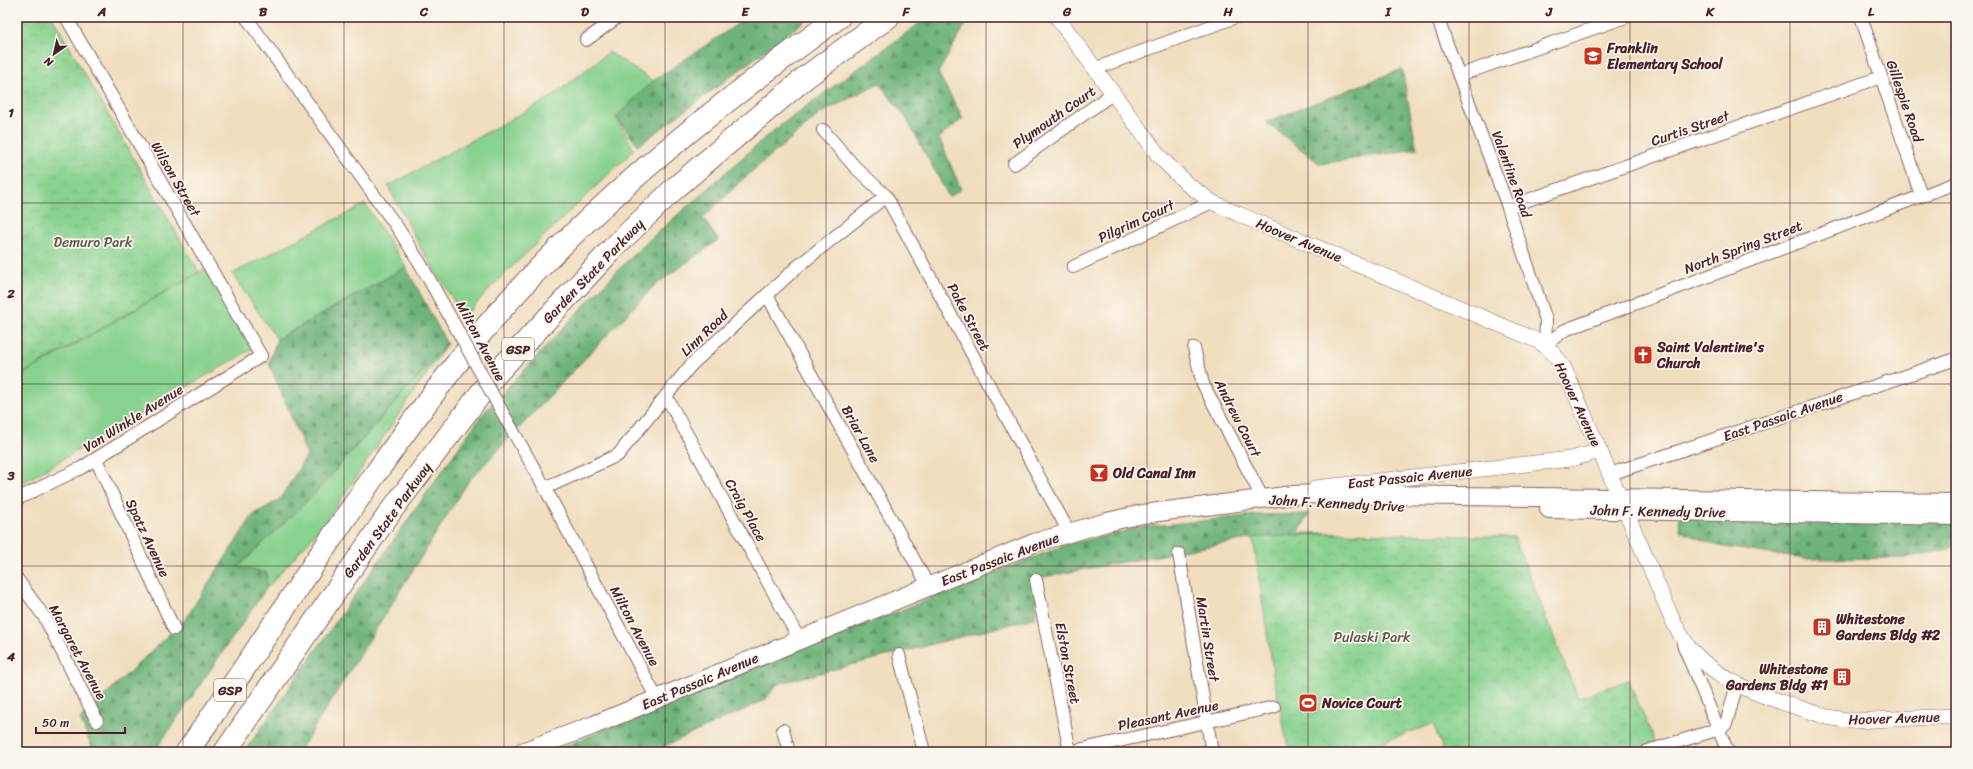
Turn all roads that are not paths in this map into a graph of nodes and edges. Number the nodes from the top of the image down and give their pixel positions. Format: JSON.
{"nodes":[{"id":1,"x":66,"y":17,"type":"edge"},
{"id":2,"x":246,"y":17,"type":"edge"},
{"id":3,"x":618,"y":17,"type":"edge"},
{"id":4,"x":839,"y":17,"type":"edge"},
{"id":5,"x":888,"y":17,"type":"edge"},
{"id":6,"x":1057,"y":17,"type":"edge"},
{"id":7,"x":1236,"y":17,"type":"edge"},
{"id":8,"x":1437,"y":17,"type":"edge"},
{"id":9,"x":1626,"y":17,"type":"edge"},
{"id":10,"x":1861,"y":17,"type":"edge"},
{"id":11,"x":586,"y":40,"type":"dead end"},
{"id":12,"x":1094,"y":68,"type":"junction"},
{"id":13,"x":1460,"y":75,"type":"junction"},
{"id":14,"x":1881,"y":77,"type":"junction"},
{"id":15,"x":1112,"y":94,"type":"junction"},
{"id":16,"x":823,"y":130,"type":"dead end"},
{"id":17,"x":1014,"y":164,"type":"dead end"},
{"id":18,"x":1956,"y":183,"type":"edge"},
{"id":19,"x":1921,"y":195,"type":"junction"},
{"id":20,"x":886,"y":196,"type":"junction"},
{"id":21,"x":1212,"y":202,"type":"junction"},
{"id":22,"x":1508,"y":207,"type":"junction"},
{"id":23,"x":1073,"y":267,"type":"dead end"},
{"id":24,"x":767,"y":295,"type":"junction"},
{"id":25,"x":1545,"y":345,"type":"junction"},
{"id":26,"x":1194,"y":348,"type":"dead end"},
{"id":27,"x":261,"y":356,"type":"joint"},
{"id":28,"x":1956,"y":359,"type":"edge"},
{"id":29,"x":666,"y":396,"type":"junction"},
{"id":30,"x":1600,"y":451,"type":"junction"},
{"id":31,"x":96,"y":459,"type":"junction"},
{"id":32,"x":1610,"y":474,"type":"junction"},
{"id":33,"x":545,"y":488,"type":"junction"},
{"id":34,"x":17,"y":499,"type":"edge"},
{"id":35,"x":1263,"y":499,"type":"junction"},
{"id":36,"x":1956,"y":503,"type":"edge"},
{"id":37,"x":1623,"y":504,"type":"junction"},
{"id":38,"x":1956,"y":516,"type":"edge"},
{"id":39,"x":1068,"y":532,"type":"junction"},
{"id":40,"x":1179,"y":554,"type":"dead end"},
{"id":41,"x":17,"y":579,"type":"edge"},
{"id":42,"x":1036,"y":580,"type":"dead end"},
{"id":43,"x":929,"y":587,"type":"junction"},
{"id":44,"x":1674,"y":623,"type":"junction"},
{"id":45,"x":174,"y":629,"type":"dead end"},
{"id":46,"x":799,"y":639,"type":"junction"},
{"id":47,"x":899,"y":655,"type":"dead end"},
{"id":48,"x":1737,"y":684,"type":"junction"},
{"id":49,"x":657,"y":699,"type":"junction"},
{"id":50,"x":1274,"y":707,"type":"dead end"},
{"id":51,"x":1956,"y":716,"type":"edge"},
{"id":52,"x":97,"y":721,"type":"dead end"},
{"id":53,"x":1207,"y":722,"type":"junction"},
{"id":54,"x":1719,"y":729,"type":"junction"},
{"id":55,"x":784,"y":730,"type":"dead end"},
{"id":56,"x":187,"y":752,"type":"edge"},
{"id":57,"x":225,"y":752,"type":"edge"},
{"id":58,"x":522,"y":752,"type":"edge"},
{"id":59,"x":789,"y":752,"type":"edge"},
{"id":60,"x":924,"y":752,"type":"edge"},
{"id":61,"x":1070,"y":752,"type":"edge"},
{"id":62,"x":1212,"y":752,"type":"edge"},
{"id":63,"x":1645,"y":752,"type":"edge"},
{"id":64,"x":1728,"y":752,"type":"edge"}],
"edges":[{"from":1,"to":27,"type":"street","name":"Wilson Street"},
{"from":2,"to":33,"type":"street","name":"Milton Avenue","bridge":true},
{"from":3,"to":11,"type":"street"},
{"from":4,"to":56,"type":"highway","number":"GSP"},
{"from":5,"to":57,"type":"highway","name":"Garden State Parkway","number":"GSP"},
{"from":6,"to":12,"type":"street","name":"Hoover Avenue"},
{"from":7,"to":12,"type":"street"},
{"from":8,"to":13,"type":"street","name":"Valentine Road"},
{"from":9,"to":13,"type":"street"},
{"from":10,"to":14,"type":"street","name":"Gillespie Road"},
{"from":12,"to":15,"type":"street","name":"Hoover Avenue"},
{"from":13,"to":22,"type":"street","name":"Valentine Road"},
{"from":14,"to":19,"type":"street","name":"Gillespie Road"},
{"from":14,"to":22,"type":"street","name":"Curtis Street"},
{"from":15,"to":17,"type":"street","name":"Plymouth Court"},
{"from":15,"to":21,"type":"street","name":"Hoover Avenue"},
{"from":16,"to":20,"type":"street","name":"Pake Street"},
{"from":18,"to":19,"type":"street","name":"North Spring Street"},
{"from":19,"to":25,"type":"street","name":"North Spring Street"},
{"from":20,"to":24,"type":"street","name":"Linn Road"},
{"from":20,"to":39,"type":"street","name":"Pake Street"},
{"from":21,"to":23,"type":"street","name":"Pilgrim Court"},
{"from":21,"to":25,"type":"street","name":"Hoover Avenue"},
{"from":22,"to":25,"type":"street","name":"Valentine Road"},
{"from":24,"to":29,"type":"street","name":"Linn Road"},
{"from":24,"to":43,"type":"street","name":"Briar Lane"},
{"from":25,"to":30,"type":"street","name":"Hoover Avenue"},
{"from":26,"to":35,"type":"street","name":"Andrew Court"},
{"from":27,"to":31,"type":"street","name":"Van Winkle Avenue"},
{"from":28,"to":32,"type":"street","name":"East Passaic Avenue"},
{"from":29,"to":33,"type":"street","name":"Linn Road"},
{"from":29,"to":46,"type":"street","name":"Craig Place"},
{"from":30,"to":32,"type":"street","name":"Hoover Avenue"},
{"from":30,"to":35,"type":"street","name":"East Passaic Avenue"},
{"from":31,"to":34,"type":"street","name":"Van Winkle Avenue"},
{"from":31,"to":45,"type":"street","name":"Spatz Avenue"},
{"from":32,"to":37,"type":"street","name":"Hoover Avenue"},
{"from":33,"to":49,"type":"street","name":"Milton Avenue"},
{"from":35,"to":37,"type":"main road","name":"John F. Kennedy Drive"},
{"from":35,"to":39,"type":"main road","name":"East Passaic Avenue"},
{"from":36,"to":37,"type":"main road","name":"John F. Kennedy Drive"},
{"from":37,"to":38,"type":"main road","name":"John F. Kennedy Drive"},
{"from":37,"to":44,"type":"street","name":"Hoover Avenue"},
{"from":39,"to":43,"type":"main road","name":"East Passaic Avenue"},
{"from":40,"to":53,"type":"street","name":"Martin Street"},
{"from":41,"to":52,"type":"street","name":"Margaret Avenue"},
{"from":42,"to":61,"type":"street","name":"Elston Street"},
{"from":43,"to":46,"type":"main road","name":"East Passaic Avenue"},
{"from":44,"to":48,"type":"street","name":"Hoover Avenue"},
{"from":44,"to":54,"type":"street"},
{"from":46,"to":49,"type":"main road","name":"East Passaic Avenue"},
{"from":47,"to":60,"type":"street"},
{"from":48,"to":51,"type":"street","name":"Hoover Avenue"},
{"from":48,"to":54,"type":"street"},
{"from":49,"to":58,"type":"main road","name":"East Passaic Avenue"},
{"from":50,"to":53,"type":"street","name":"Pleasant Avenue"},
{"from":53,"to":61,"type":"street","name":"Pleasant Avenue"},
{"from":53,"to":62,"type":"street","name":"Martin Street"},
{"from":54,"to":63,"type":"street"},
{"from":54,"to":64,"type":"street"},
{"from":55,"to":59,"type":"street"}]}
